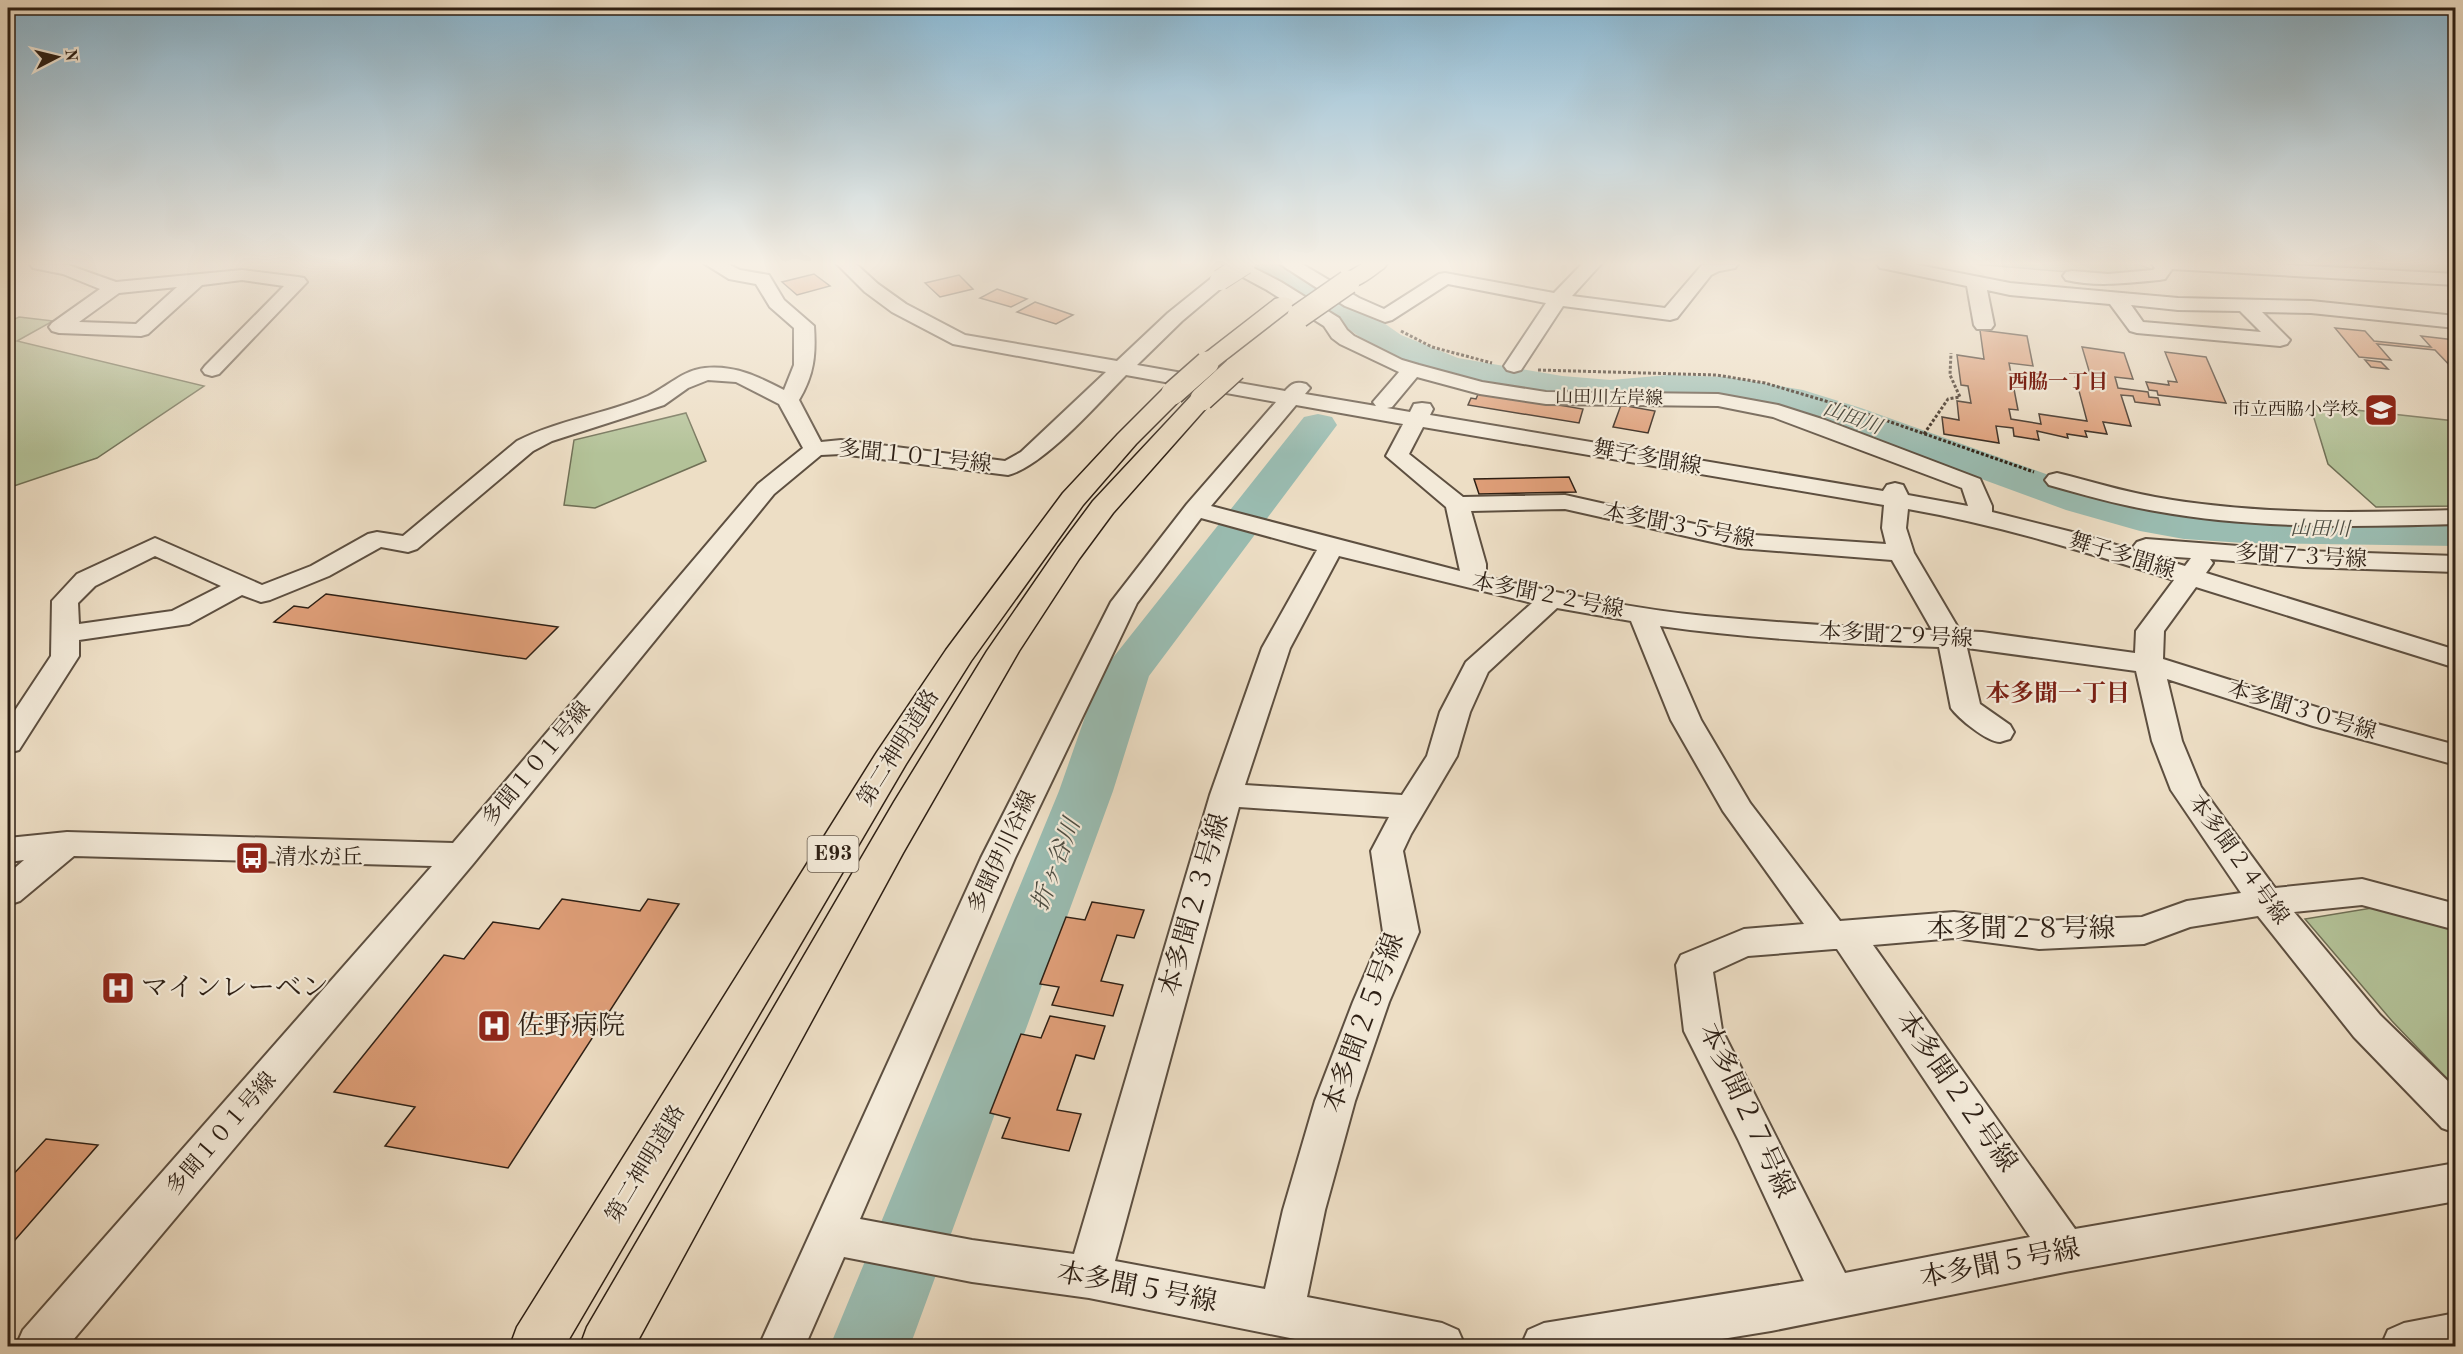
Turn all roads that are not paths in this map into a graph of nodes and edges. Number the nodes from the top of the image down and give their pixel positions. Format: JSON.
{"nodes":[{"id":1,"x":64,"y":327,"type":"edge"},
{"id":2,"x":144,"y":327,"type":"edge"},
{"id":3,"x":254,"y":327,"type":"edge"},
{"id":4,"x":804,"y":327,"type":"edge"},
{"id":5,"x":928,"y":327,"type":"edge"},
{"id":6,"x":965,"y":327,"type":"edge"},
{"id":7,"x":1165,"y":327,"type":"edge"},
{"id":8,"x":1269,"y":327,"type":"edge"},
{"id":9,"x":1275,"y":327,"type":"edge"},
{"id":10,"x":1335,"y":327,"type":"edge"},
{"id":11,"x":1367,"y":327,"type":"edge"},
{"id":12,"x":1539,"y":327,"type":"edge"},
{"id":13,"x":2139,"y":327,"type":"edge"},
{"id":14,"x":2267,"y":327,"type":"edge"},
{"id":15,"x":1347,"y":340,"type":"junction"},
{"id":16,"x":1125,"y":364,"type":"junction"},
{"id":17,"x":1514,"y":366,"type":"dead end"},
{"id":18,"x":1412,"y":369,"type":"junction"},
{"id":19,"x":212,"y":370,"type":"dead end"},
{"id":20,"x":1194,"y":385,"type":"junction"},
{"id":21,"x":1294,"y":393,"type":"junction"},
{"id":22,"x":788,"y":400,"type":"junction"},
{"id":23,"x":1384,"y":402,"type":"junction"},
{"id":24,"x":1419,"y":414,"type":"junction"},
{"id":25,"x":815,"y":449,"type":"junction"},
{"id":26,"x":2057,"y":480,"type":"dead end"},
{"id":27,"x":1896,"y":495,"type":"junction"},
{"id":28,"x":1458,"y":504,"type":"junction"},
{"id":29,"x":1196,"y":510,"type":"junction"},
{"id":30,"x":1980,"y":512,"type":"junction"},
{"id":31,"x":2456,"y":517,"type":"edge"},
{"id":32,"x":1332,"y":546,"type":"junction"},
{"id":33,"x":2146,"y":547,"type":"junction"},
{"id":34,"x":1901,"y":553,"type":"junction"},
{"id":35,"x":2456,"y":564,"type":"edge"},
{"id":36,"x":2195,"y":570,"type":"junction"},
{"id":37,"x":1473,"y":582,"type":"junction"},
{"id":38,"x":252,"y":590,"type":"junction"},
{"id":39,"x":1550,"y":600,"type":"junction"},
{"id":40,"x":1642,"y":615,"type":"junction"},
{"id":41,"x":65,"y":634,"type":"junction"},
{"id":42,"x":1951,"y":639,"type":"junction"},
{"id":43,"x":2456,"y":639,"type":"edge"},
{"id":44,"x":2456,"y":659,"type":"edge"},
{"id":45,"x":2149,"y":664,"type":"junction"},
{"id":46,"x":1999,"y":732,"type":"dead end"},
{"id":47,"x":8,"y":743,"type":"edge"},
{"id":48,"x":2456,"y":755,"type":"edge"},
{"id":49,"x":1226,"y":795,"type":"junction"},
{"id":50,"x":1411,"y":807,"type":"junction"},
{"id":51,"x":67,"y":844,"type":"junction"},
{"id":52,"x":8,"y":850,"type":"edge"},
{"id":53,"x":461,"y":855,"type":"junction"},
{"id":54,"x":8,"y":892,"type":"edge"},
{"id":55,"x":2266,"y":902,"type":"junction"},
{"id":56,"x":2456,"y":917,"type":"edge"},
{"id":57,"x":1839,"y":935,"type":"junction"},
{"id":58,"x":2456,"y":1116,"type":"edge"},
{"id":59,"x":2456,"y":1182,"type":"edge"},
{"id":60,"x":832,"y":1234,"type":"junction"},
{"id":61,"x":2065,"y":1251,"type":"junction"},
{"id":62,"x":1089,"y":1277,"type":"junction"},
{"id":63,"x":1834,"y":1297,"type":"junction"},
{"id":64,"x":1281,"y":1316,"type":"junction"},
{"id":65,"x":1675,"y":1336,"type":"edge"},
{"id":66,"x":39,"y":1347,"type":"edge"},
{"id":67,"x":536,"y":1347,"type":"edge"},
{"id":68,"x":606,"y":1347,"type":"edge"},
{"id":69,"x":782,"y":1347,"type":"edge"},
{"id":70,"x":1442,"y":1347,"type":"edge"},
{"id":71,"x":1544,"y":1347,"type":"edge"}],
"edges":[{"from":1,"to":2,"type":"street"},
{"from":3,"to":19,"type":"street"},
{"from":4,"to":22,"type":"street"},
{"from":5,"to":16,"type":"street","name":"舞子多聞線"},
{"from":6,"to":16,"type":"street","name":"舞子多聞線"},
{"from":7,"to":16,"type":"street"},
{"from":8,"to":20,"type":"highway","name":"第二神明道路","number":"E93"},
{"from":9,"to":20,"type":"highway","name":"第二神明道路","number":"E93","bridge":true},
{"from":10,"to":15,"type":"street","name":"山田川左岸線"},
{"from":11,"to":15,"type":"street"},
{"from":12,"to":17,"type":"street"},
{"from":13,"to":14,"type":"street"},
{"from":15,"to":18,"type":"street","name":"山田川左岸線"},
{"from":16,"to":21,"type":"street","name":"舞子多聞線"},
{"from":16,"to":25,"type":"street","name":"多聞１０１号線"},
{"from":18,"to":23,"type":"street"},
{"from":18,"to":30,"type":"street","name":"山田川左岸線"},
{"from":20,"to":67,"type":"highway","name":"第二神明道路","number":"E93"},
{"from":20,"to":68,"type":"highway","name":"第二神明道路","number":"E93"},
{"from":21,"to":23,"type":"street","name":"舞子多聞線"},
{"from":21,"to":24,"type":"street","name":"舞子多聞線"},
{"from":21,"to":29,"type":"street","name":"多聞伊川谷線"},
{"from":22,"to":25,"type":"street"},
{"from":22,"to":38,"type":"street"},
{"from":23,"to":24,"type":"street","name":"舞子多聞線"},
{"from":24,"to":27,"type":"street","name":"舞子多聞線"},
{"from":24,"to":28,"type":"street"},
{"from":25,"to":53,"type":"street","name":"多聞１０１号線"},
{"from":26,"to":31,"type":"street"},
{"from":27,"to":30,"type":"street","name":"舞子多聞線"},
{"from":27,"to":34,"type":"street"},
{"from":28,"to":34,"type":"street","name":"本多聞３５号線"},
{"from":28,"to":37,"type":"street"},
{"from":29,"to":32,"type":"street","name":"本多聞２２号線"},
{"from":29,"to":60,"type":"street","name":"多聞伊川谷線"},
{"from":30,"to":33,"type":"street","name":"舞子多聞線"},
{"from":30,"to":36,"type":"street","name":"舞子多聞線"},
{"from":32,"to":37,"type":"street","name":"本多聞２２号線"},
{"from":32,"to":49,"type":"street","name":"本多聞２３号線"},
{"from":33,"to":35,"type":"street","name":"多聞７３号線"},
{"from":33,"to":36,"type":"street","name":"舞子多聞線"},
{"from":34,"to":42,"type":"street"},
{"from":36,"to":43,"type":"street","name":"舞子多聞線"},
{"from":36,"to":44,"type":"street","name":"舞子多聞線"},
{"from":36,"to":45,"type":"street","name":"本多聞２４号線"},
{"from":37,"to":39,"type":"street","name":"本多聞２２号線"},
{"from":38,"to":41,"type":"street"},
{"from":38,"to":41,"type":"street"},
{"from":39,"to":40,"type":"street","name":"本多聞２２号線"},
{"from":39,"to":50,"type":"street","name":"本多聞２５号線"},
{"from":40,"to":42,"type":"street","name":"本多聞２９号線"},
{"from":40,"to":57,"type":"street","name":"本多聞２２号線"},
{"from":41,"to":47,"type":"street"},
{"from":42,"to":45,"type":"street","name":"本多聞２９号線"},
{"from":42,"to":46,"type":"street"},
{"from":45,"to":48,"type":"street","name":"本多聞３０号線"},
{"from":45,"to":55,"type":"street","name":"本多聞２４号線"},
{"from":49,"to":50,"type":"street"},
{"from":49,"to":62,"type":"street","name":"本多聞２３号線"},
{"from":50,"to":64,"type":"street","name":"本多聞２５号線"},
{"from":51,"to":52,"type":"street"},
{"from":51,"to":53,"type":"street"},
{"from":51,"to":54,"type":"street"},
{"from":53,"to":66,"type":"street","name":"多聞１０１号線"},
{"from":55,"to":56,"type":"street","name":"本多聞２８号線"},
{"from":55,"to":57,"type":"street","name":"本多聞２８号線"},
{"from":55,"to":58,"type":"street","name":"本多聞２４号線"},
{"from":57,"to":61,"type":"street","name":"本多聞２２号線"},
{"from":57,"to":63,"type":"street","name":"本多聞２７号線"},
{"from":59,"to":61,"type":"street","name":"本多聞５号線"},
{"from":60,"to":62,"type":"street","name":"本多聞５号線"},
{"from":60,"to":69,"type":"street","name":"多聞伊川谷線"},
{"from":61,"to":63,"type":"street","name":"本多聞５号線"},
{"from":62,"to":64,"type":"street","name":"本多聞５号線"},
{"from":63,"to":65,"type":"street","name":"本多聞５号線"},
{"from":64,"to":70,"type":"street","name":"本多聞５号線"},
{"from":65,"to":71,"type":"street","name":"本多聞５号線"}]}
